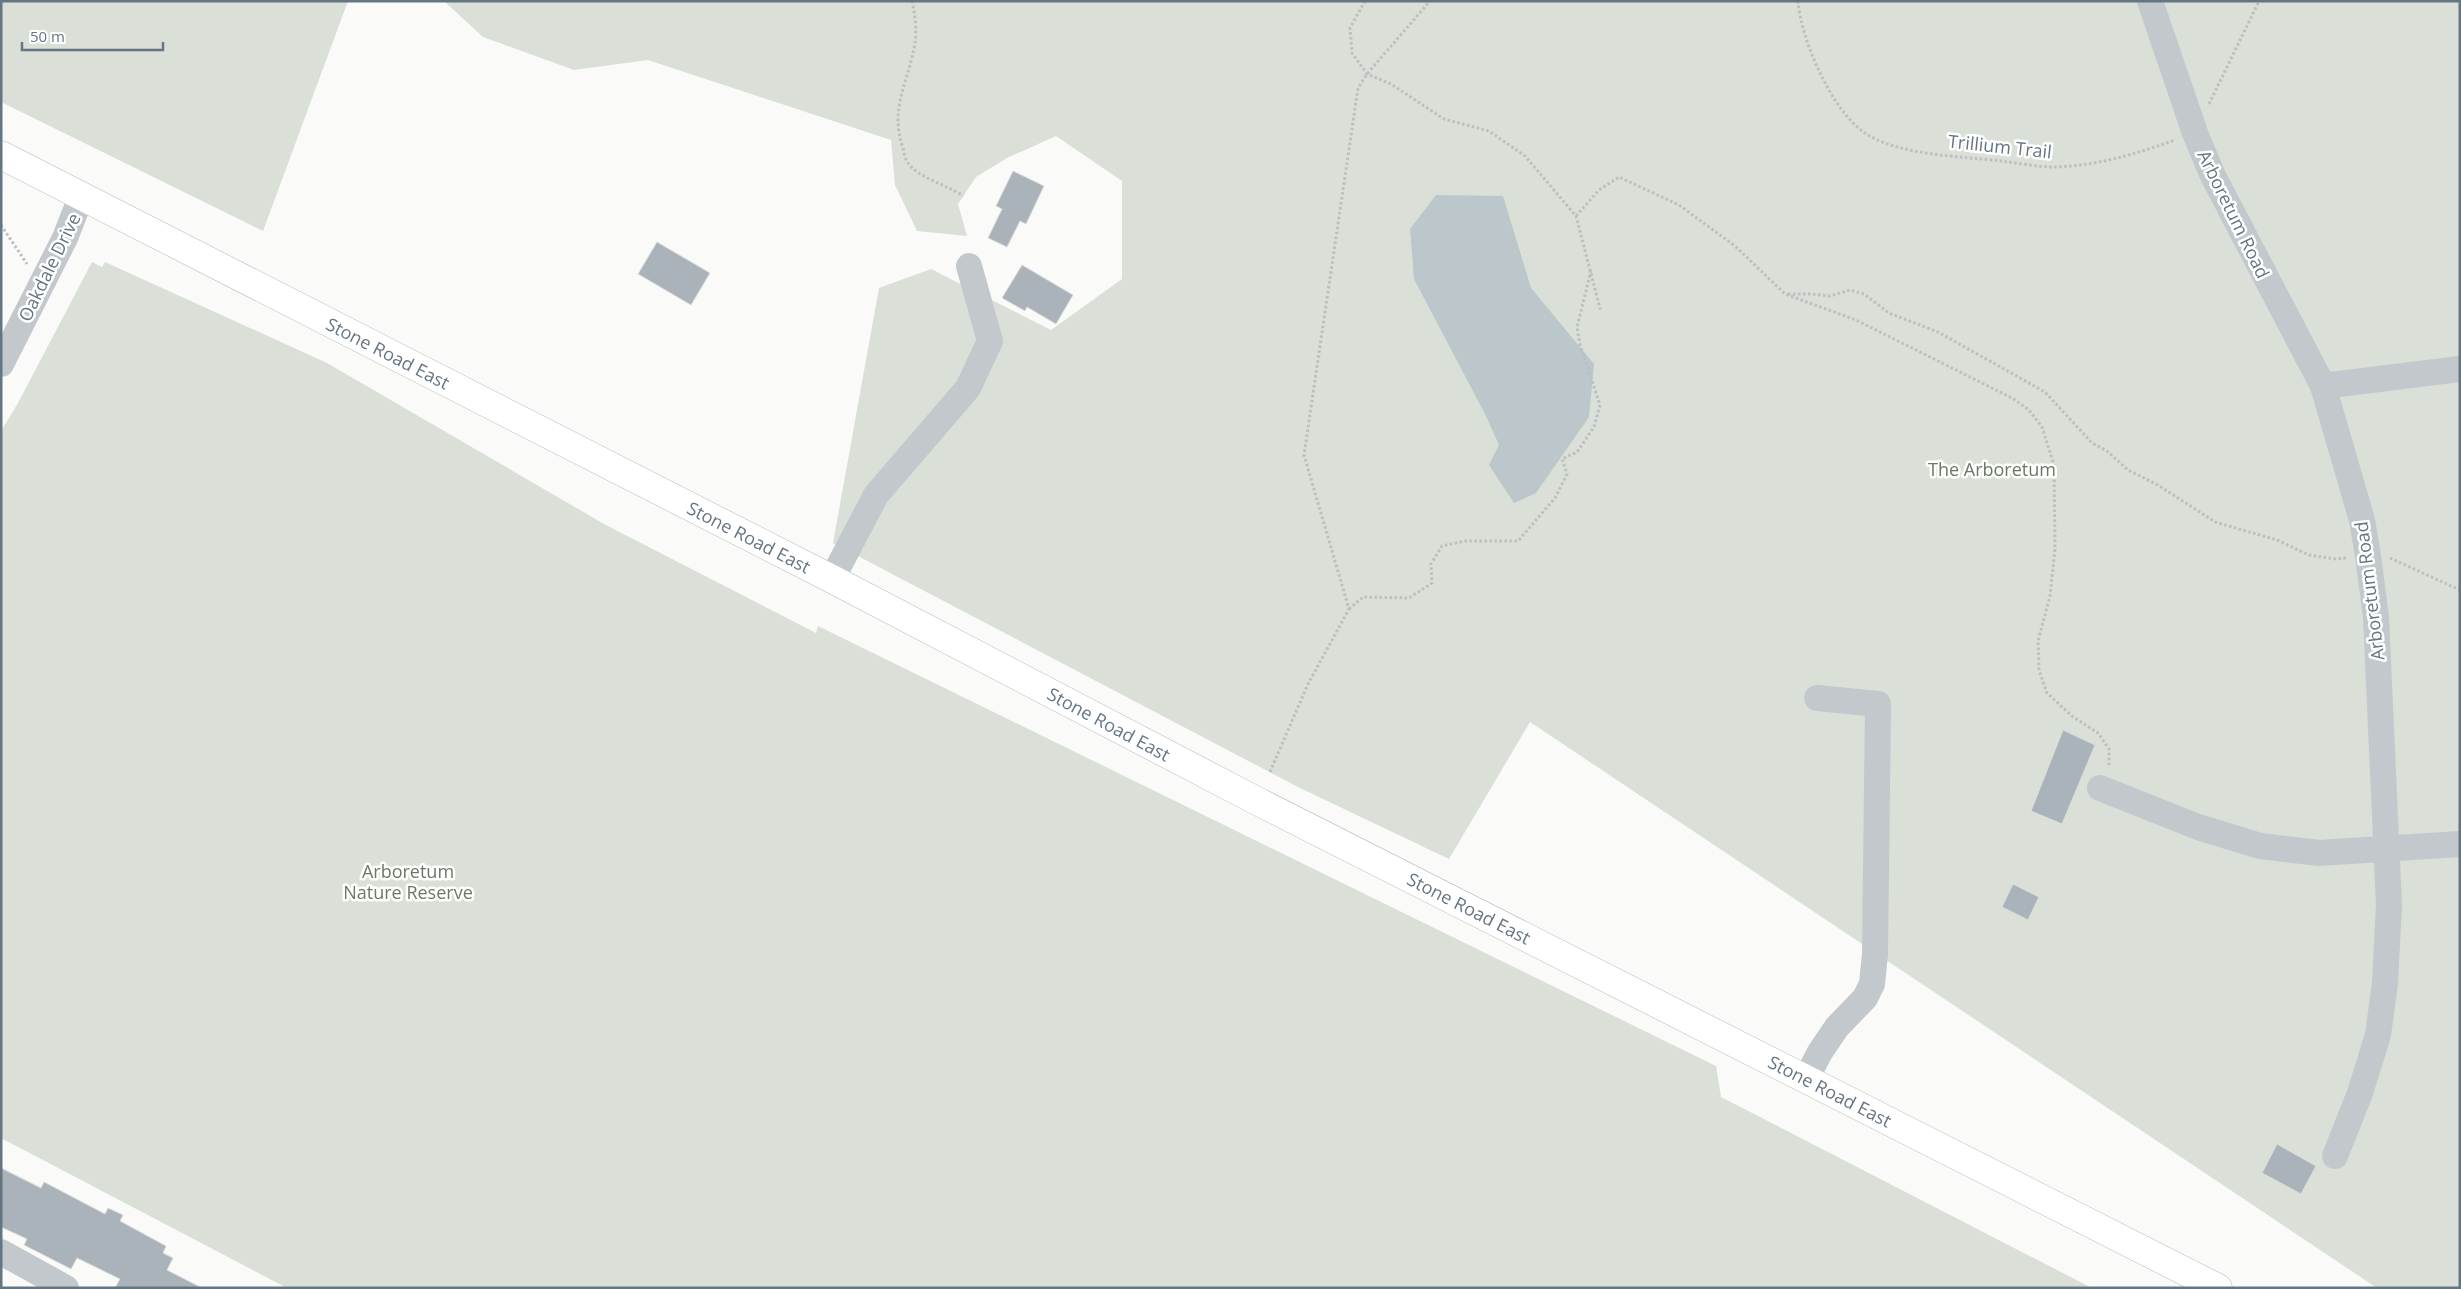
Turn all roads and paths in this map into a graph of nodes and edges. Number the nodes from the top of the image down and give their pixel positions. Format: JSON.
{"nodes":[{"id":1,"x":912,"y":1,"type":"edge"},
{"id":2,"x":1365,"y":1,"type":"edge"},
{"id":3,"x":1430,"y":1,"type":"edge"},
{"id":4,"x":1798,"y":1,"type":"edge"},
{"id":5,"x":2150,"y":1,"type":"edge"},
{"id":6,"x":2259,"y":1,"type":"edge"},
{"id":7,"x":1368,"y":74,"type":"junction"},
{"id":8,"x":2195,"y":133,"type":"junction"},
{"id":9,"x":1,"y":155,"type":"edge"},
{"id":10,"x":963,"y":196,"type":"dead end"},
{"id":11,"x":82,"y":197,"type":"junction"},
{"id":12,"x":1576,"y":216,"type":"junction"},
{"id":13,"x":1,"y":226,"type":"edge"},
{"id":14,"x":969,"y":266,"type":"dead end"},
{"id":15,"x":1591,"y":271,"type":"junction"},
{"id":16,"x":45,"y":277,"type":"junction"},
{"id":17,"x":1784,"y":294,"type":"junction"},
{"id":18,"x":1601,"y":312,"type":"dead end"},
{"id":19,"x":1,"y":364,"type":"edge"},
{"id":20,"x":2460,"y":370,"type":"edge"},
{"id":21,"x":2323,"y":386,"type":"junction"},
{"id":22,"x":2368,"y":556,"type":"junction"},
{"id":23,"x":832,"y":579,"type":"junction"},
{"id":24,"x":2460,"y":590,"type":"edge"},
{"id":25,"x":1350,"y":609,"type":"junction"},
{"id":26,"x":1817,"y":698,"type":"dead end"},
{"id":27,"x":1270,"y":772,"type":"dead end"},
{"id":28,"x":2105,"y":790,"type":"joint"},
{"id":29,"x":2460,"y":844,"type":"edge"},
{"id":30,"x":2388,"y":848,"type":"junction"},
{"id":31,"x":1806,"y":1079,"type":"junction"},
{"id":32,"x":2335,"y":1156,"type":"dead end"},
{"id":33,"x":1,"y":1252,"type":"edge"},
{"id":34,"x":66,"y":1288,"type":"edge"},
{"id":35,"x":2218,"y":1288,"type":"edge"}],
"edges":[{"from":1,"to":10,"type":"path"},
{"from":2,"to":7,"type":"path"},
{"from":3,"to":7,"type":"path"},
{"from":4,"to":8,"type":"path","name":"Trillium Trail"},
{"from":5,"to":8,"type":"street","name":"Arboretum Road"},
{"from":6,"to":8,"type":"path"},
{"from":7,"to":12,"type":"path"},
{"from":7,"to":25,"type":"path"},
{"from":8,"to":21,"type":"street","name":"Arboretum Road"},
{"from":9,"to":11,"type":"main road","name":"Stone Road East"},
{"from":11,"to":16,"type":"street","name":"Oakdale Drive"},
{"from":11,"to":23,"type":"main road","name":"Stone Road East"},
{"from":12,"to":15,"type":"path"},
{"from":12,"to":17,"type":"path"},
{"from":13,"to":16,"type":"path"},
{"from":14,"to":23,"type":"street"},
{"from":15,"to":18,"type":"path"},
{"from":15,"to":25,"type":"path"},
{"from":16,"to":19,"type":"street","name":"Oakdale Drive"},
{"from":17,"to":22,"type":"path"},
{"from":17,"to":28,"type":"path"},
{"from":20,"to":21,"type":"street"},
{"from":21,"to":22,"type":"street","name":"Arboretum Road"},
{"from":22,"to":24,"type":"path"},
{"from":22,"to":30,"type":"street","name":"Arboretum Road"},
{"from":23,"to":31,"type":"main road","name":"Stone Road East"},
{"from":25,"to":27,"type":"path"},
{"from":26,"to":31,"type":"street"},
{"from":28,"to":30,"type":"street"},
{"from":29,"to":30,"type":"street"},
{"from":30,"to":32,"type":"street","name":"Arboretum Road"},
{"from":31,"to":35,"type":"main road","name":"Stone Road East"},
{"from":33,"to":34,"type":"street"}]}
